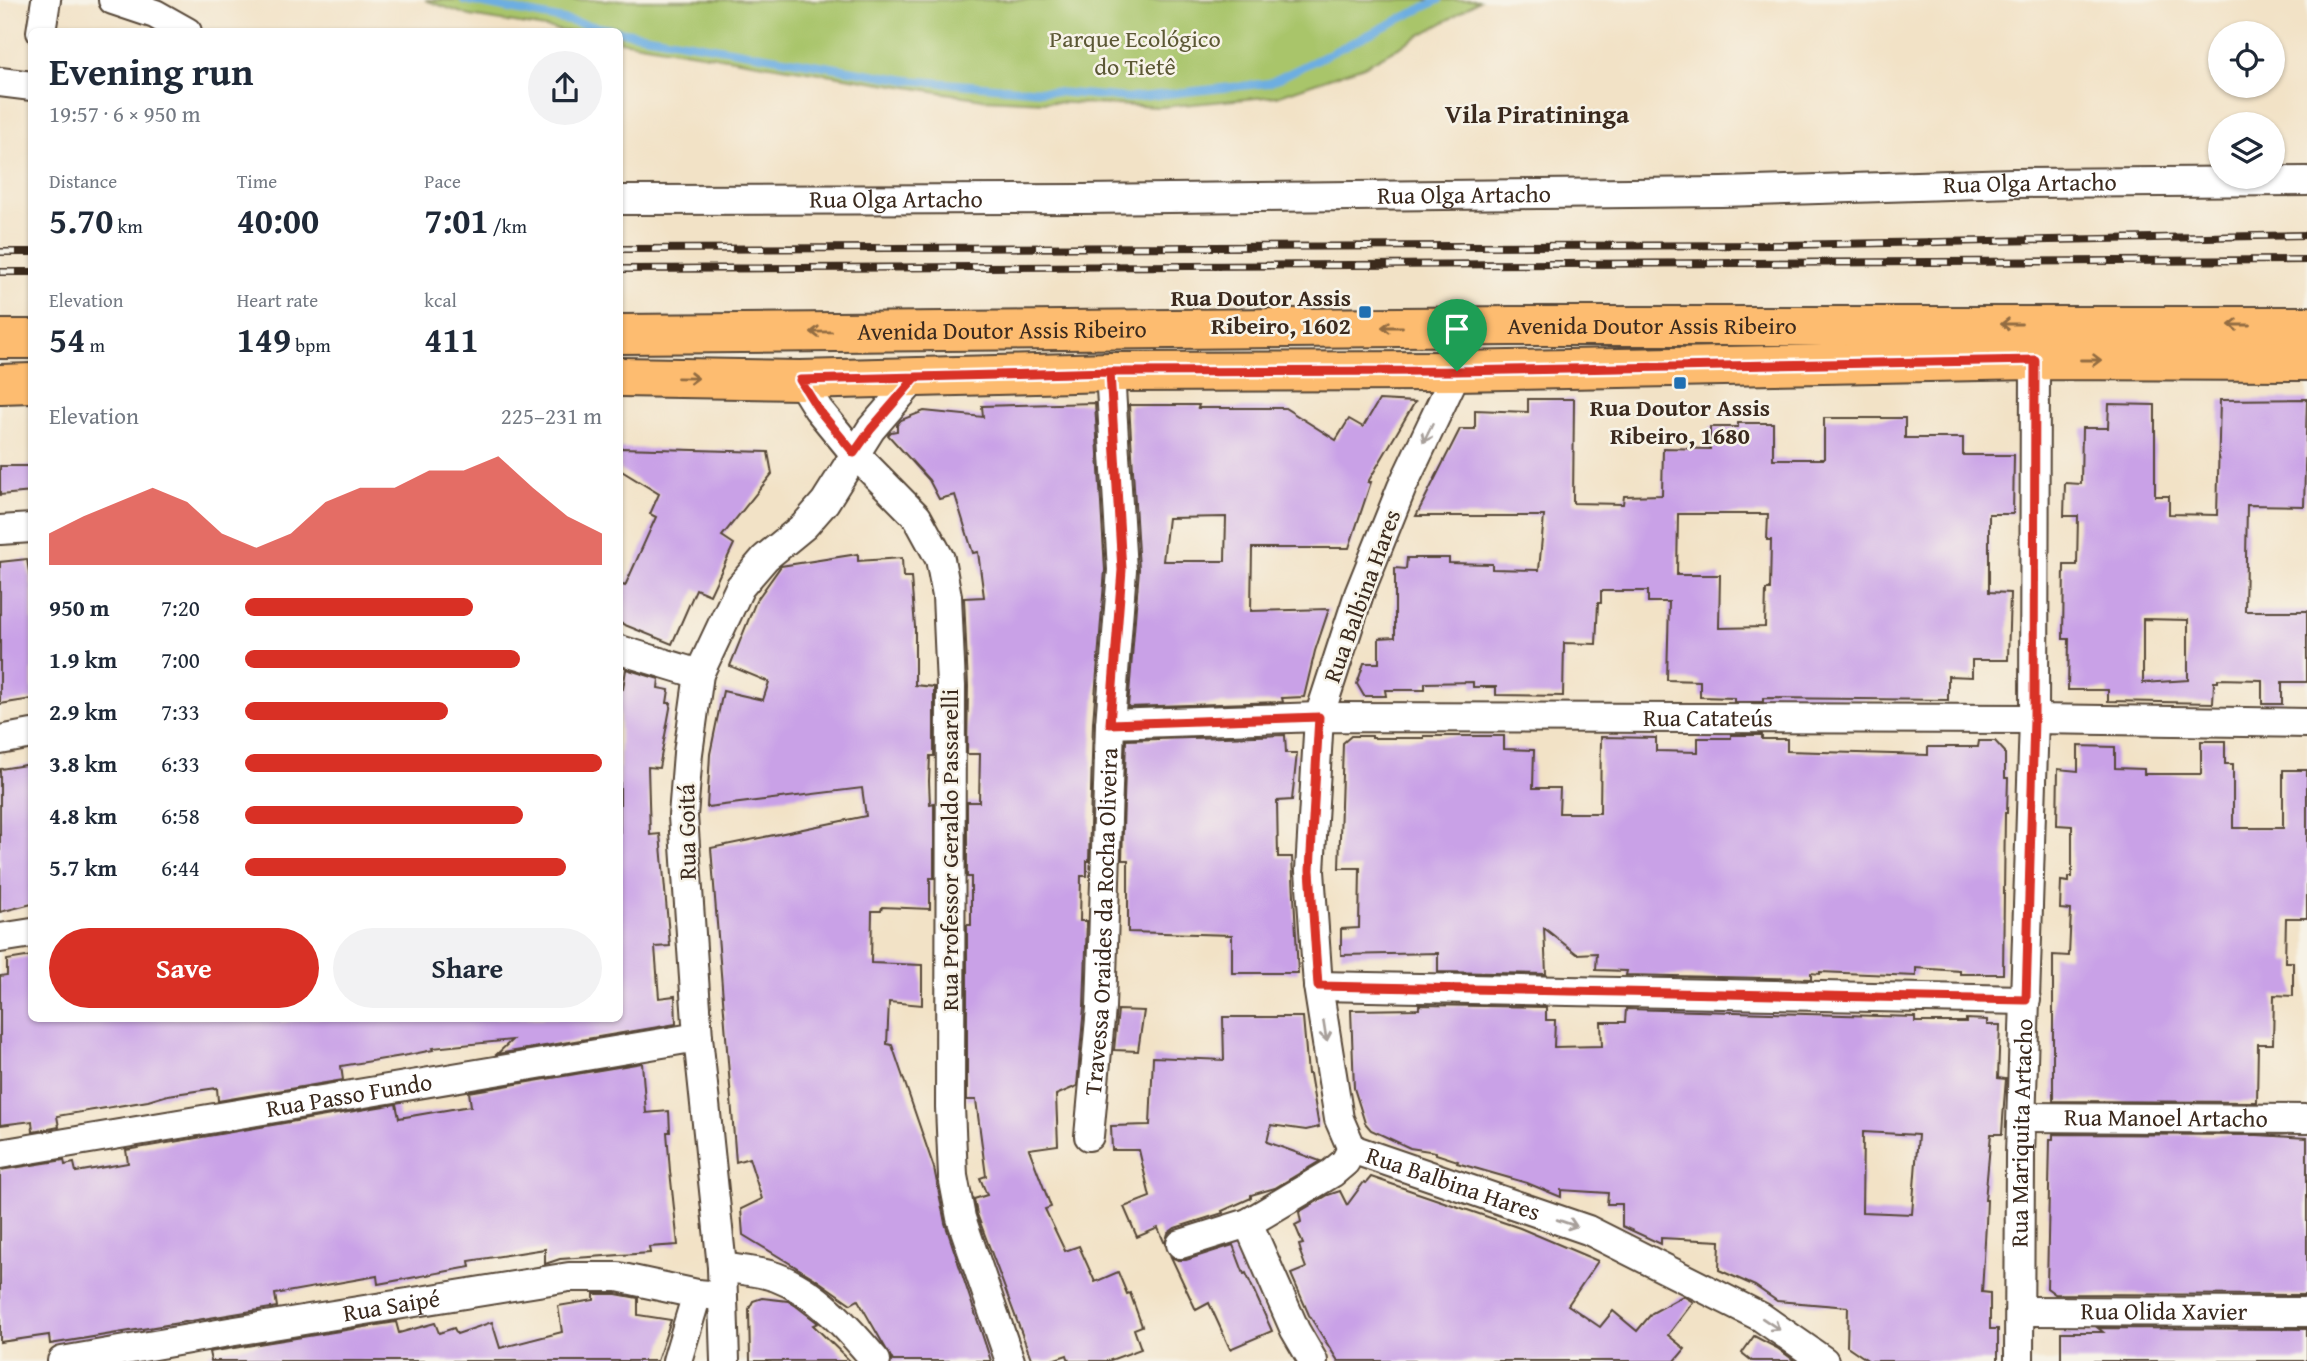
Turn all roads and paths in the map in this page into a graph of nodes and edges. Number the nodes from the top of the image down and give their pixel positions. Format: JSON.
{"nodes":[{"id":1,"x":46,"y":0,"type":"edge"},
{"id":2,"x":113,"y":0,"type":"edge"},
{"id":3,"x":42,"y":28,"type":"edge"},
{"id":4,"x":180,"y":28,"type":"edge"},
{"id":5,"x":0,"y":82,"type":"edge"},
{"id":6,"x":28,"y":86,"type":"edge"},
{"id":7,"x":2307,"y":181,"type":"edge"},
{"id":8,"x":623,"y":201,"type":"edge"},
{"id":9,"x":1511,"y":326,"type":"junction"},
{"id":10,"x":2307,"y":326,"type":"edge"},
{"id":11,"x":623,"y":334,"type":"edge"},
{"id":12,"x":28,"y":339,"type":"edge"},
{"id":13,"x":0,"y":340,"type":"edge"},
{"id":14,"x":2035,"y":360,"type":"junction"},
{"id":15,"x":2307,"y":361,"type":"edge"},
{"id":16,"x":1457,"y":371,"type":"junction"},
{"id":17,"x":1110,"y":372,"type":"junction"},
{"id":18,"x":623,"y":377,"type":"edge"},
{"id":19,"x":916,"y":377,"type":"junction"},
{"id":20,"x":800,"y":380,"type":"junction"},
{"id":21,"x":28,"y":383,"type":"edge"},
{"id":22,"x":0,"y":384,"type":"edge"},
{"id":23,"x":854,"y":453,"type":"junction"},
{"id":24,"x":28,"y":528,"type":"edge"},
{"id":25,"x":0,"y":530,"type":"edge"},
{"id":26,"x":623,"y":651,"type":"edge"},
{"id":27,"x":699,"y":674,"type":"junction"},
{"id":28,"x":1319,"y":717,"type":"junction"},
{"id":29,"x":2034,"y":719,"type":"junction"},
{"id":30,"x":2307,"y":723,"type":"edge"},
{"id":31,"x":1110,"y":724,"type":"junction"},
{"id":32,"x":28,"y":735,"type":"edge"},
{"id":33,"x":0,"y":740,"type":"edge"},
{"id":34,"x":28,"y":934,"type":"edge"},
{"id":35,"x":0,"y":938,"type":"edge"},
{"id":36,"x":1318,"y":986,"type":"junction"},
{"id":37,"x":2026,"y":1000,"type":"junction"},
{"id":38,"x":698,"y":1037,"type":"junction"},
{"id":39,"x":2022,"y":1117,"type":"junction"},
{"id":40,"x":2307,"y":1119,"type":"edge"},
{"id":41,"x":1089,"y":1136,"type":"dead end"},
{"id":42,"x":1352,"y":1149,"type":"junction"},
{"id":43,"x":0,"y":1154,"type":"edge"},
{"id":44,"x":1248,"y":1223,"type":"junction"},
{"id":45,"x":1181,"y":1244,"type":"dead end"},
{"id":46,"x":722,"y":1267,"type":"junction"},
{"id":47,"x":710,"y":1295,"type":"junction"},
{"id":48,"x":2020,"y":1311,"type":"junction"},
{"id":49,"x":2307,"y":1312,"type":"edge"},
{"id":50,"x":62,"y":1361,"type":"edge"},
{"id":51,"x":677,"y":1361,"type":"edge"},
{"id":52,"x":725,"y":1361,"type":"edge"},
{"id":53,"x":876,"y":1361,"type":"edge"},
{"id":54,"x":1010,"y":1361,"type":"edge"},
{"id":55,"x":1313,"y":1361,"type":"edge"},
{"id":56,"x":1824,"y":1361,"type":"edge"},
{"id":57,"x":2019,"y":1361,"type":"edge"}],
"edges":[{"from":1,"to":3,"type":"street"},
{"from":2,"to":4,"type":"street"},
{"from":5,"to":6,"type":"street"},
{"from":7,"to":8,"type":"street","name":"Rua Olga Artacho"},
{"from":10,"to":9,"type":"main road","name":"Avenida Doutor Assis Ribeiro","one_way":true},
{"from":9,"to":11,"type":"main road","name":"Avenida Doutor Assis Ribeiro","one_way":true},
{"from":9,"to":16,"type":"main road"},
{"from":12,"to":13,"type":"main road"},
{"from":14,"to":15,"type":"main road","name":"Avenida Doutor Assis Ribeiro","one_way":true},
{"from":14,"to":16,"type":"main road","name":"Avenida Doutor Assis Ribeiro"},
{"from":14,"to":29,"type":"street","name":"Rua Mariquita Artacho"},
{"from":16,"to":17,"type":"main road","name":"Avenida Doutor Assis Ribeiro"},
{"from":16,"to":28,"type":"street","name":"Rua Balbina Hares","one_way":true},
{"from":17,"to":19,"type":"main road","name":"Avenida Doutor Assis Ribeiro"},
{"from":17,"to":31,"type":"street","name":"Travessa Oraides da Rocha Oliveira"},
{"from":18,"to":20,"type":"main road","name":"Avenida Doutor Assis Ribeiro","one_way":true},
{"from":19,"to":20,"type":"main road","name":"Avenida Doutor Assis Ribeiro"},
{"from":19,"to":23,"type":"street","name":"Rua Goitá"},
{"from":20,"to":23,"type":"street","name":"Rua Professor Geraldo Passarelli"},
{"from":21,"to":22,"type":"main road"},
{"from":23,"to":27,"type":"street","name":"Rua Goitá"},
{"from":23,"to":54,"type":"street","name":"Rua Professor Geraldo Passarelli"},
{"from":24,"to":25,"type":"street"},
{"from":26,"to":27,"type":"street"},
{"from":27,"to":38,"type":"street","name":"Rua Goitá"},
{"from":28,"to":29,"type":"street","name":"Rua Catateús"},
{"from":28,"to":31,"type":"street","name":"Rua Catateús"},
{"from":28,"to":36,"type":"street","name":"Rua Balbina Hares"},
{"from":29,"to":30,"type":"street","name":"Rua Catateús"},
{"from":29,"to":37,"type":"street","name":"Rua Mariquita Artacho"},
{"from":31,"to":41,"type":"street","name":"Travessa Oraides da Rocha Oliveira"},
{"from":32,"to":33,"type":"street"},
{"from":34,"to":35,"type":"street"},
{"from":36,"to":37,"type":"street"},
{"from":36,"to":42,"type":"street","name":"Rua Balbina Hares","one_way":true},
{"from":37,"to":39,"type":"street","name":"Rua Mariquita Artacho"},
{"from":38,"to":43,"type":"street","name":"Rua Passo Fundo"},
{"from":38,"to":46,"type":"street","name":"Rua Goitá"},
{"from":39,"to":40,"type":"street","name":"Rua Manoel Artacho"},
{"from":39,"to":48,"type":"street","name":"Rua Mariquita Artacho"},
{"from":42,"to":44,"type":"street"},
{"from":42,"to":56,"type":"street","name":"Rua Balbina Hares","one_way":true},
{"from":44,"to":45,"type":"street"},
{"from":44,"to":55,"type":"street"},
{"from":46,"to":47,"type":"street","name":"Rua Goitá"},
{"from":46,"to":53,"type":"street"},
{"from":47,"to":50,"type":"street","name":"Rua Saipé"},
{"from":47,"to":51,"type":"street"},
{"from":47,"to":52,"type":"street","name":"Rua Goitá"},
{"from":48,"to":49,"type":"street","name":"Rua Olida Xavier"},
{"from":48,"to":57,"type":"street","name":"Rua Mariquita Artacho"}]}
